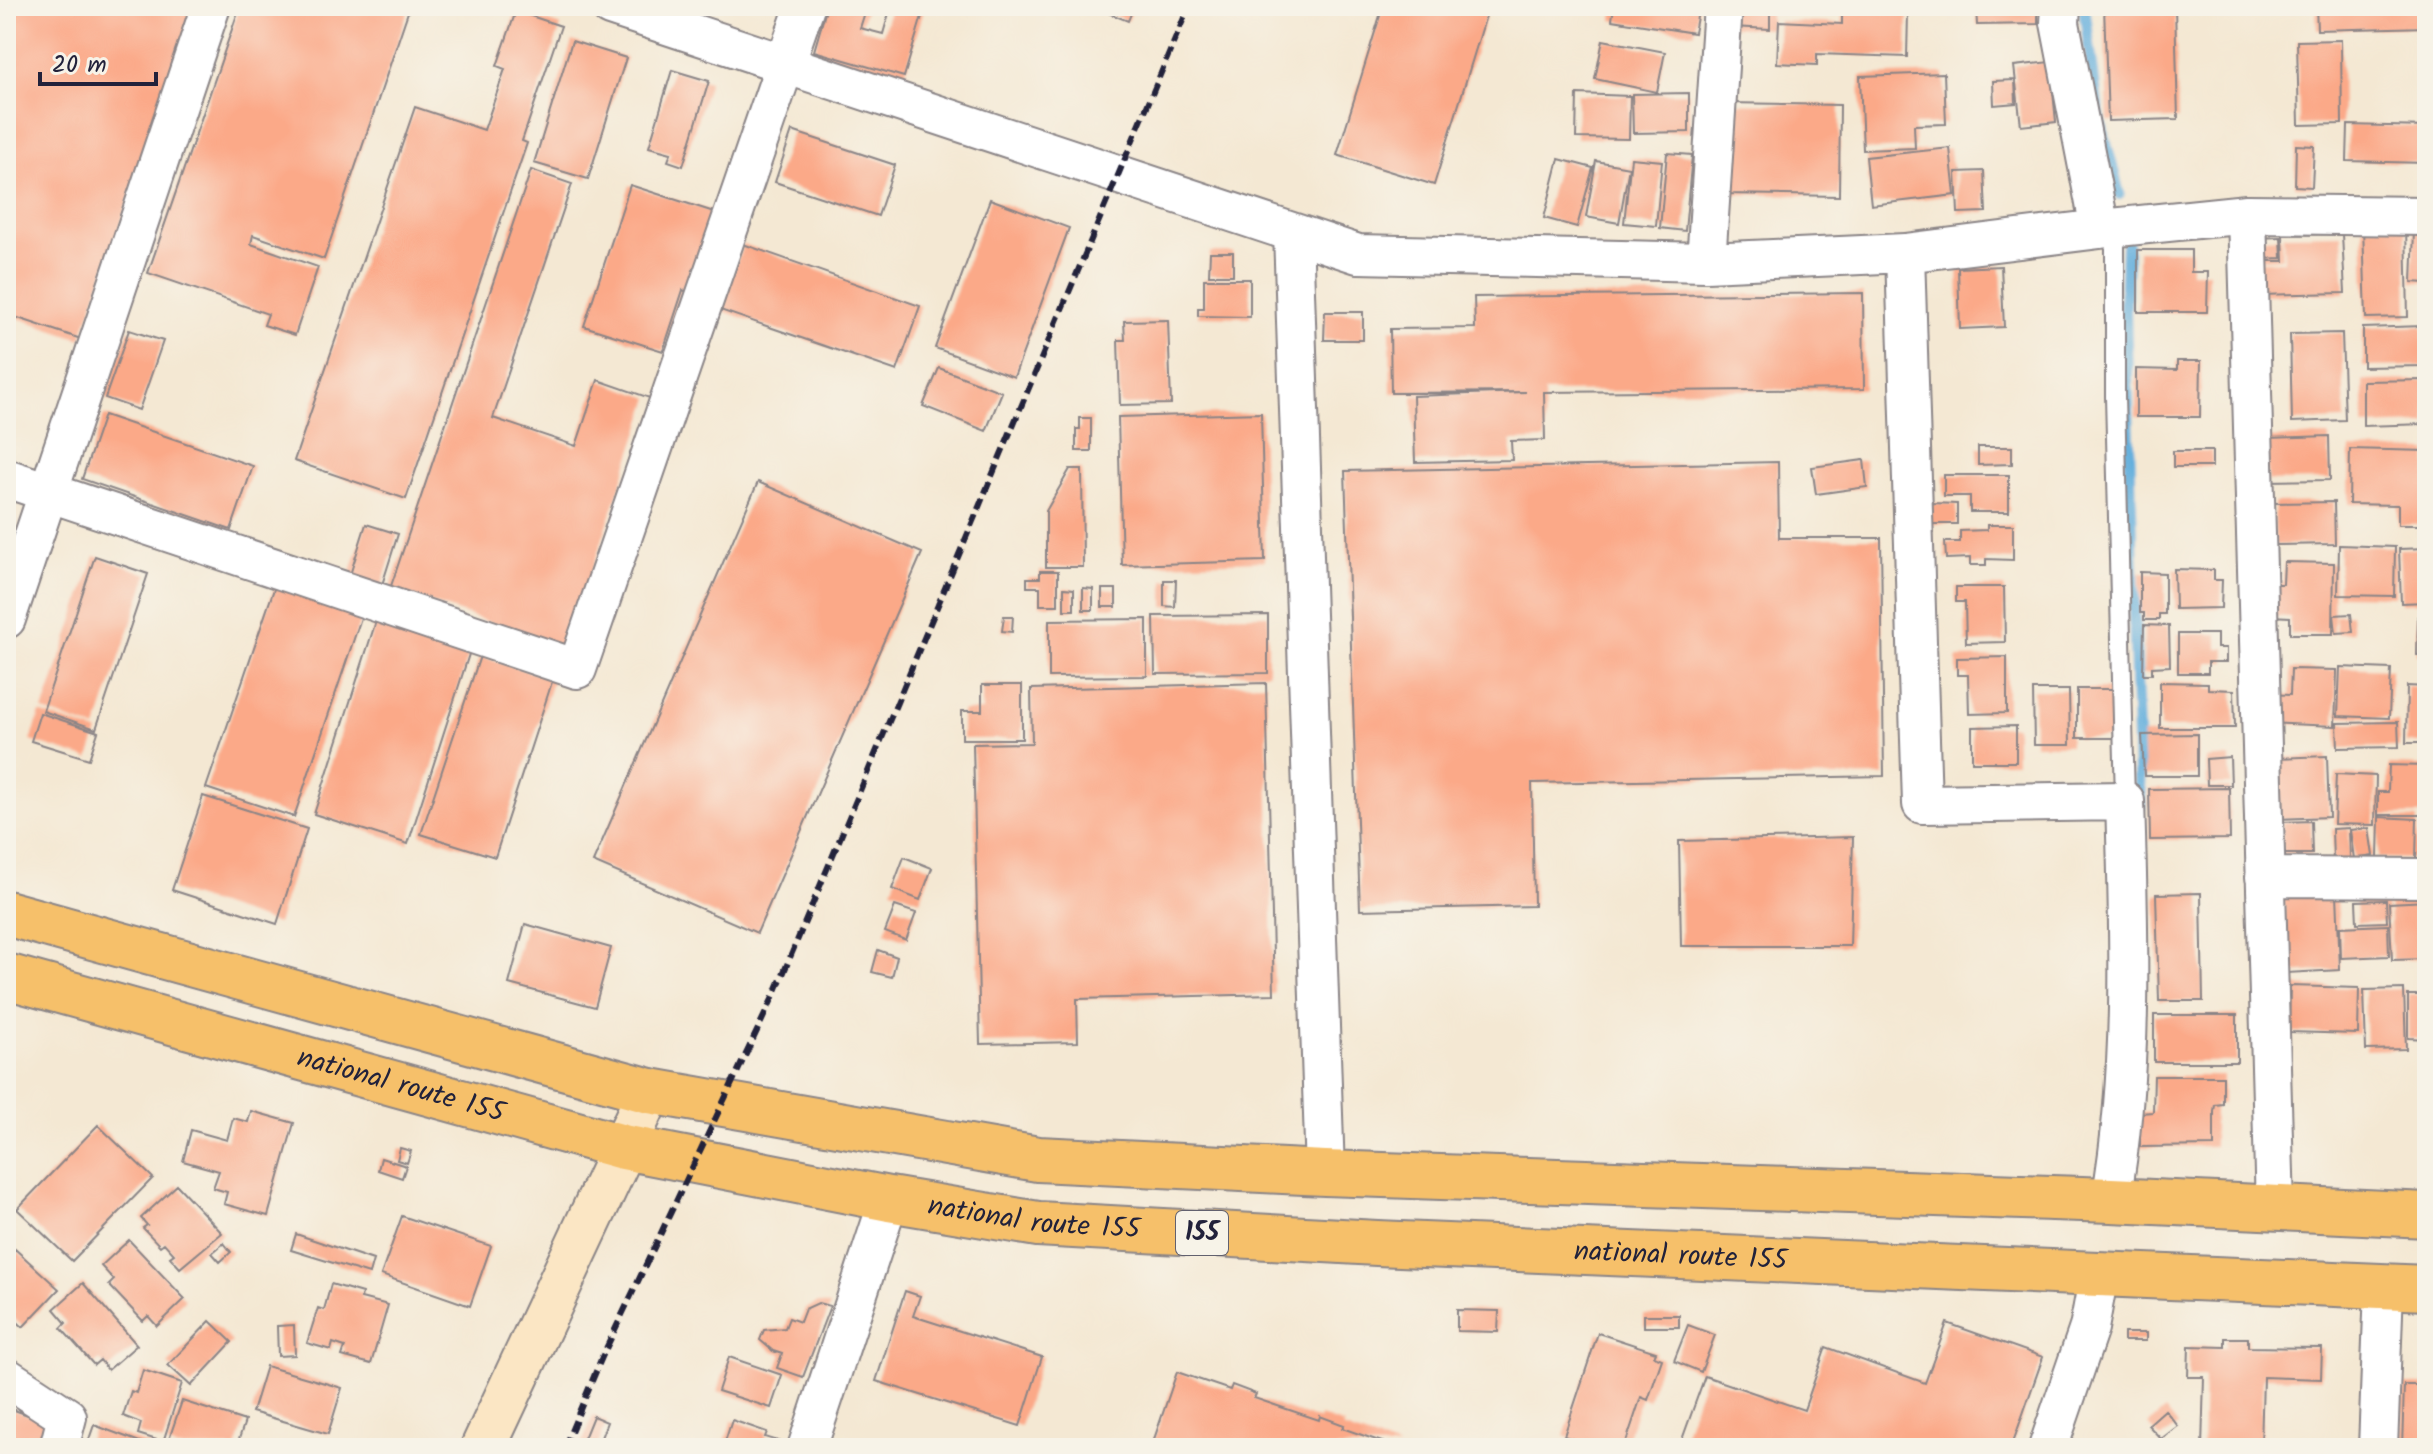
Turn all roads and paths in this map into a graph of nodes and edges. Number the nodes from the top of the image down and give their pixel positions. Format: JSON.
{"nodes":[{"id":1,"x":211,"y":6,"type":"edge"},
{"id":2,"x":610,"y":6,"type":"edge"},
{"id":3,"x":805,"y":6,"type":"edge"},
{"id":4,"x":1723,"y":6,"type":"edge"},
{"id":5,"x":2061,"y":6,"type":"edge"},
{"id":6,"x":785,"y":64,"type":"junction"},
{"id":7,"x":2247,"y":214,"type":"junction"},
{"id":8,"x":2427,"y":216,"type":"edge"},
{"id":9,"x":2108,"y":228,"type":"junction"},
{"id":10,"x":1293,"y":233,"type":"junction"},
{"id":11,"x":1905,"y":253,"type":"junction"},
{"id":12,"x":1706,"y":262,"type":"junction"},
{"id":13,"x":6,"y":478,"type":"edge"},
{"id":14,"x":47,"y":492,"type":"junction"},
{"id":15,"x":6,"y":619,"type":"edge"},
{"id":16,"x":2125,"y":801,"type":"junction"},
{"id":17,"x":2265,"y":877,"type":"junction"},
{"id":18,"x":2427,"y":878,"type":"edge"},
{"id":19,"x":6,"y":913,"type":"edge"},
{"id":20,"x":6,"y":976,"type":"edge"},
{"id":21,"x":650,"y":1091,"type":"junction"},
{"id":22,"x":623,"y":1147,"type":"junction"},
{"id":23,"x":1325,"y":1173,"type":"junction"},
{"id":24,"x":889,"y":1199,"type":"junction"},
{"id":25,"x":2111,"y":1200,"type":"junction"},
{"id":26,"x":2275,"y":1209,"type":"junction"},
{"id":27,"x":2427,"y":1215,"type":"edge"},
{"id":28,"x":2099,"y":1274,"type":"junction"},
{"id":29,"x":2384,"y":1287,"type":"junction"},
{"id":30,"x":2427,"y":1288,"type":"edge"},
{"id":31,"x":6,"y":1377,"type":"edge"},
{"id":32,"x":819,"y":1445,"type":"edge"},
{"id":33,"x":59,"y":1448,"type":"edge"},
{"id":34,"x":483,"y":1448,"type":"edge"},
{"id":35,"x":2048,"y":1448,"type":"edge"},
{"id":36,"x":2378,"y":1448,"type":"edge"}],
"edges":[{"from":1,"to":14,"type":"street"},
{"from":2,"to":6,"type":"street"},
{"from":3,"to":6,"type":"street"},
{"from":4,"to":12,"type":"street"},
{"from":5,"to":9,"type":"street"},
{"from":6,"to":10,"type":"street"},
{"from":6,"to":14,"type":"street"},
{"from":7,"to":8,"type":"street"},
{"from":7,"to":9,"type":"street"},
{"from":7,"to":17,"type":"street"},
{"from":9,"to":11,"type":"street"},
{"from":9,"to":16,"type":"lane"},
{"from":10,"to":12,"type":"street"},
{"from":10,"to":23,"type":"street"},
{"from":11,"to":12,"type":"street"},
{"from":11,"to":16,"type":"street"},
{"from":13,"to":14,"type":"street"},
{"from":14,"to":15,"type":"street"},
{"from":16,"to":25,"type":"street"},
{"from":17,"to":18,"type":"street"},
{"from":17,"to":26,"type":"street"},
{"from":19,"to":21,"type":"highway","name":"national route 155"},
{"from":20,"to":22,"type":"highway","name":"national route 155","number":"155"},
{"from":21,"to":22,"type":"main road"},
{"from":21,"to":23,"type":"highway","name":"national route 155"},
{"from":22,"to":24,"type":"highway","name":"national route 155","number":"155"},
{"from":22,"to":34,"type":"main road"},
{"from":23,"to":25,"type":"highway","name":"national route 155"},
{"from":24,"to":28,"type":"highway","name":"national route 155","number":"155"},
{"from":24,"to":32,"type":"street"},
{"from":25,"to":26,"type":"highway","name":"national route 155"},
{"from":26,"to":27,"type":"highway","name":"national route 155"},
{"from":28,"to":29,"type":"highway","name":"national route 155","number":"155"},
{"from":28,"to":35,"type":"street"},
{"from":29,"to":30,"type":"highway","name":"national route 155","number":"155"},
{"from":29,"to":36,"type":"street"},
{"from":31,"to":33,"type":"street"}]}
